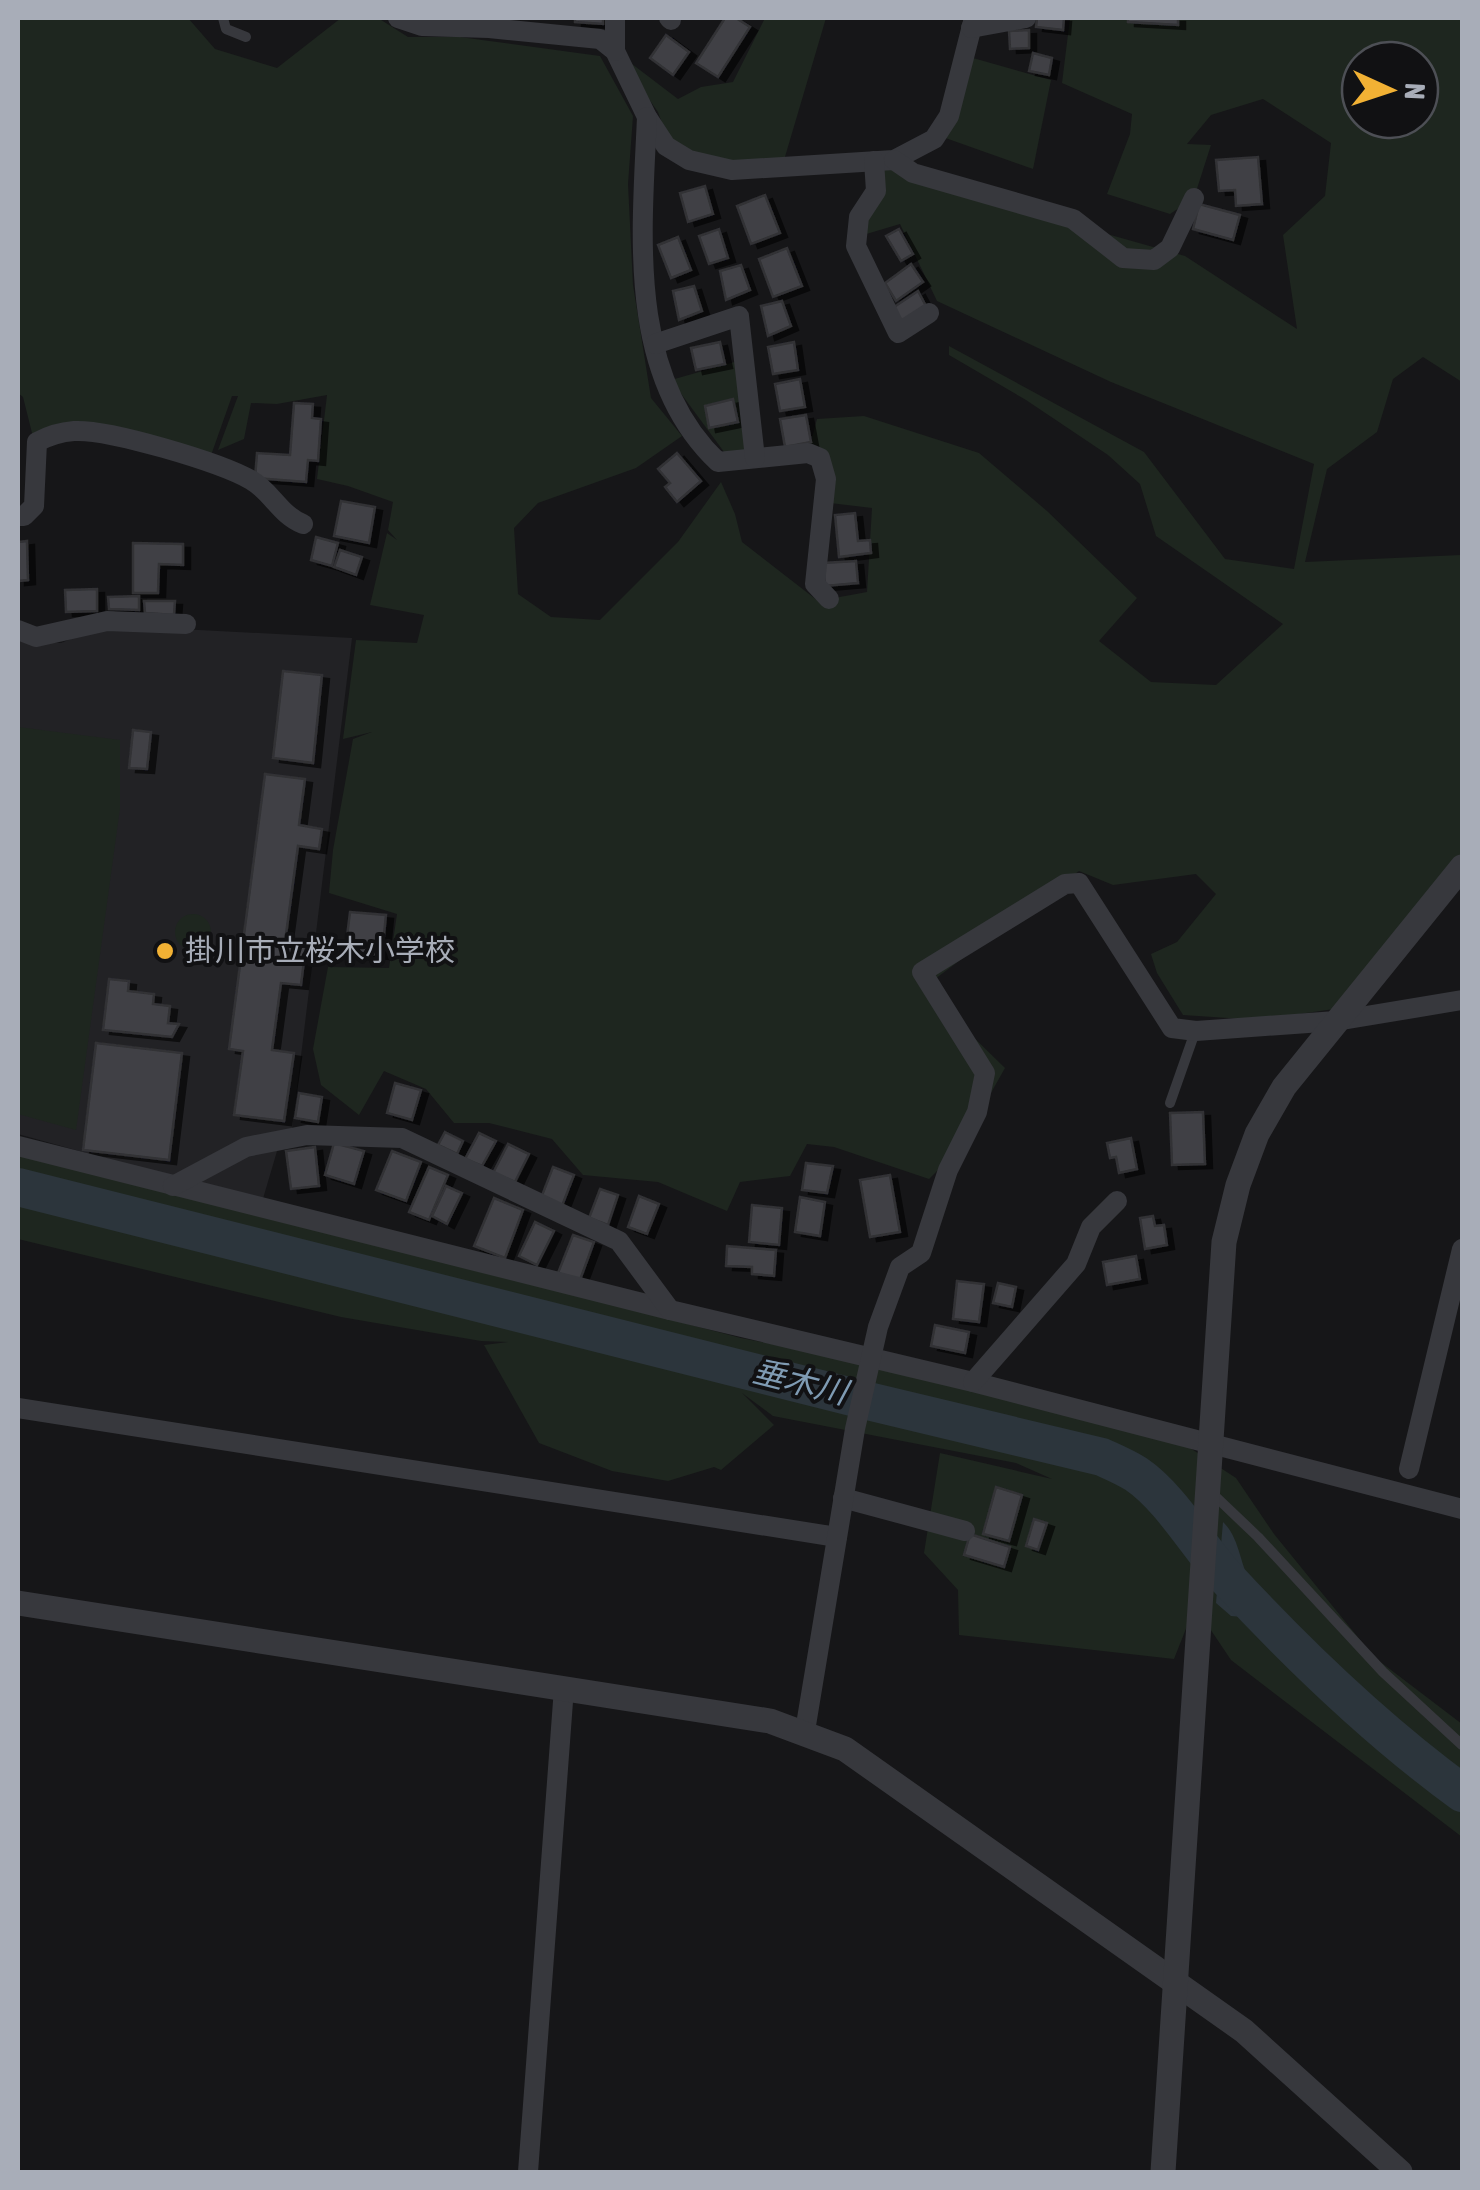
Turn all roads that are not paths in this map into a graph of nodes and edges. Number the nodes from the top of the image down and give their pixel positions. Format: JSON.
{"nodes":[{"id":1,"x":223,"y":18,"type":"edge"},
{"id":2,"x":398,"y":18,"type":"edge"},
{"id":3,"x":615,"y":18,"type":"edge"},
{"id":4,"x":1026,"y":18,"type":"edge"},
{"id":5,"x":973,"y":23,"type":"edge"},
{"id":6,"x":246,"y":38,"type":"dead end"},
{"id":7,"x":615,"y":51,"type":"junction"},
{"id":8,"x":647,"y":117,"type":"junction"},
{"id":9,"x":884,"y":160,"type":"junction"},
{"id":10,"x":1194,"y":198,"type":"dead end"},
{"id":11,"x":929,"y":313,"type":"dead end"},
{"id":12,"x":655,"y":344,"type":"junction"},
{"id":13,"x":755,"y":458,"type":"junction"},
{"id":14,"x":18,"y":516,"type":"edge"},
{"id":15,"x":303,"y":524,"type":"dead end"},
{"id":16,"x":829,"y":599,"type":"dead end"},
{"id":17,"x":186,"y":624,"type":"dead end"},
{"id":18,"x":18,"y":630,"type":"edge"},
{"id":19,"x":1460,"y":874,"type":"edge"},
{"id":20,"x":1462,"y":1000,"type":"edge"},
{"id":21,"x":1336,"y":1021,"type":"junction"},
{"id":22,"x":1196,"y":1031,"type":"junction"},
{"id":23,"x":1170,"y":1103,"type":"dead end"},
{"id":24,"x":18,"y":1146,"type":"edge"},
{"id":25,"x":173,"y":1186,"type":"junction"},
{"id":26,"x":1118,"y":1201,"type":"dead end"},
{"id":27,"x":1462,"y":1249,"type":"edge"},
{"id":28,"x":670,"y":1310,"type":"junction"},
{"id":29,"x":870,"y":1367,"type":"junction"},
{"id":30,"x":973,"y":1382,"type":"junction"},
{"id":31,"x":18,"y":1408,"type":"edge"},
{"id":32,"x":1213,"y":1447,"type":"junction"},
{"id":33,"x":1409,"y":1469,"type":"dead end"},
{"id":34,"x":1214,"y":1495,"type":"dead end"},
{"id":35,"x":843,"y":1498,"type":"junction"},
{"id":36,"x":1462,"y":1509,"type":"edge"},
{"id":37,"x":965,"y":1530,"type":"dead end"},
{"id":38,"x":837,"y":1536,"type":"junction"},
{"id":39,"x":18,"y":1603,"type":"edge"},
{"id":40,"x":564,"y":1688,"type":"junction"},
{"id":41,"x":805,"y":1732,"type":"junction"},
{"id":42,"x":1462,"y":1745,"type":"edge"},
{"id":43,"x":1174,"y":1980,"type":"junction"},
{"id":44,"x":528,"y":2172,"type":"edge"},
{"id":45,"x":1163,"y":2172,"type":"edge"},
{"id":46,"x":1400,"y":2172,"type":"edge"}],
"edges":[{"from":1,"to":6,"type":"lane"},
{"from":2,"to":7,"type":"street"},
{"from":3,"to":7,"type":"street"},
{"from":4,"to":5,"type":"street"},
{"from":5,"to":9,"type":"street"},
{"from":7,"to":8,"type":"street"},
{"from":8,"to":9,"type":"street"},
{"from":8,"to":12,"type":"street"},
{"from":9,"to":10,"type":"street"},
{"from":9,"to":11,"type":"street"},
{"from":12,"to":13,"type":"street"},
{"from":12,"to":13,"type":"street"},
{"from":13,"to":16,"type":"street"},
{"from":14,"to":15,"type":"street"},
{"from":17,"to":18,"type":"street"},
{"from":19,"to":21,"type":"street"},
{"from":20,"to":21,"type":"street"},
{"from":21,"to":22,"type":"street"},
{"from":21,"to":32,"type":"street"},
{"from":22,"to":23,"type":"lane"},
{"from":22,"to":29,"type":"street"},
{"from":24,"to":25,"type":"street"},
{"from":25,"to":28,"type":"street"},
{"from":25,"to":28,"type":"street"},
{"from":26,"to":30,"type":"street"},
{"from":27,"to":33,"type":"street"},
{"from":28,"to":29,"type":"street"},
{"from":29,"to":30,"type":"street"},
{"from":29,"to":35,"type":"street"},
{"from":30,"to":32,"type":"street"},
{"from":31,"to":38,"type":"street"},
{"from":32,"to":36,"type":"street"},
{"from":32,"to":43,"type":"street"},
{"from":34,"to":42,"type":"lane"},
{"from":35,"to":37,"type":"street"},
{"from":35,"to":38,"type":"street"},
{"from":38,"to":41,"type":"street"},
{"from":39,"to":40,"type":"street"},
{"from":40,"to":41,"type":"street"},
{"from":40,"to":44,"type":"street"},
{"from":41,"to":43,"type":"street"},
{"from":43,"to":45,"type":"street"},
{"from":43,"to":46,"type":"street"}]}
